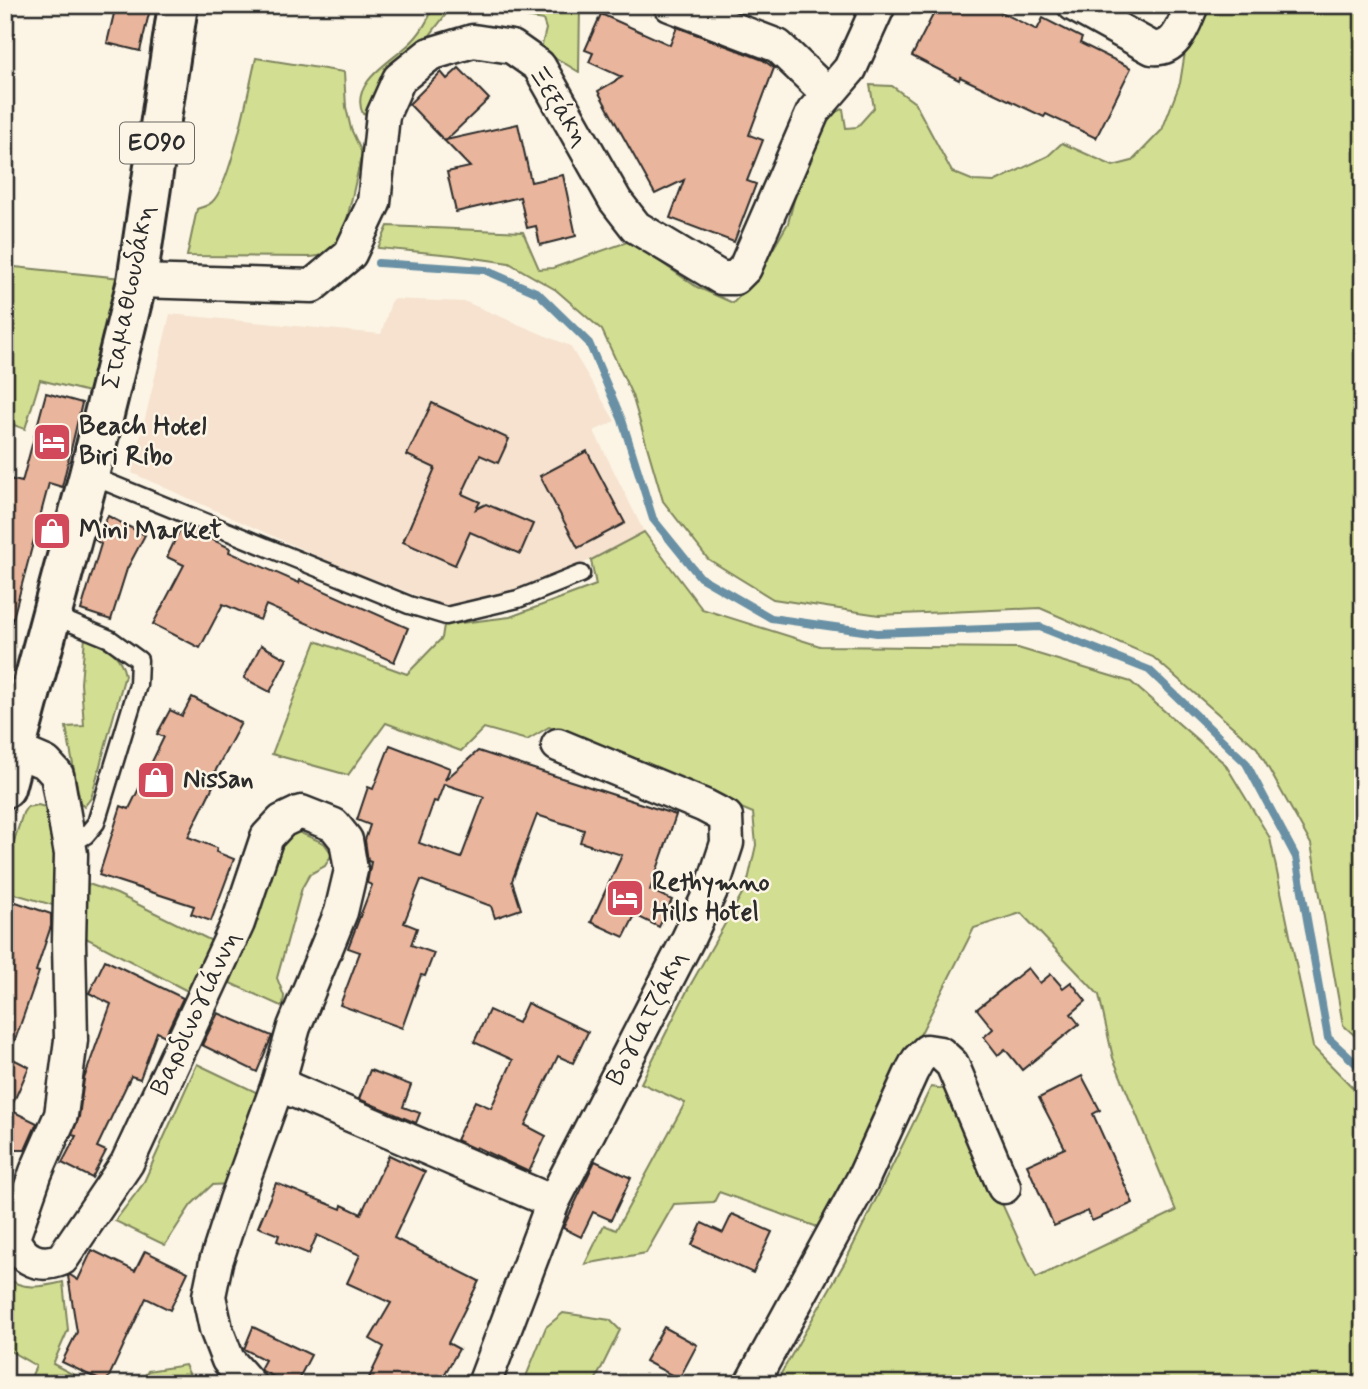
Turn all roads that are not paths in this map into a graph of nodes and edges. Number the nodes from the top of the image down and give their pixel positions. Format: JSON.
{"nodes":[{"id":1,"x":178,"y":5,"type":"edge"},
{"id":2,"x":670,"y":5,"type":"edge"},
{"id":3,"x":879,"y":5,"type":"edge"},
{"id":4,"x":1074,"y":5,"type":"edge"},
{"id":5,"x":1192,"y":5,"type":"edge"},
{"id":6,"x":827,"y":93,"type":"junction"},
{"id":7,"x":136,"y":281,"type":"junction"},
{"id":8,"x":89,"y":475,"type":"junction"},
{"id":9,"x":581,"y":574,"type":"dead end"},
{"id":10,"x":52,"y":615,"type":"junction"},
{"id":11,"x":558,"y":745,"type":"dead end"},
{"id":12,"x":10,"y":771,"type":"edge"},
{"id":13,"x":69,"y":845,"type":"junction"},
{"id":14,"x":278,"y":1084,"type":"junction"},
{"id":15,"x":1004,"y":1186,"type":"dead end"},
{"id":16,"x":553,"y":1202,"type":"junction"},
{"id":17,"x":249,"y":1384,"type":"edge"},
{"id":18,"x":484,"y":1384,"type":"edge"},
{"id":19,"x":751,"y":1384,"type":"edge"}],
"edges":[{"from":1,"to":7,"type":"main road","name":"Σταμαθιουδάκη","number":"ΕΟ90"},
{"from":2,"to":6,"type":"street"},
{"from":3,"to":6,"type":"street","name":"Ξεξάκη"},
{"from":4,"to":5,"type":"street"},
{"from":6,"to":7,"type":"street","name":"Ξεξάκη"},
{"from":7,"to":8,"type":"main road","name":"Σταμαθιουδάκη","number":"ΕΟ90"},
{"from":8,"to":9,"type":"lane"},
{"from":8,"to":10,"type":"main road","name":"Σταμαθιουδάκη","number":"ΕΟ90"},
{"from":10,"to":12,"type":"main road","name":"Σταμαθιουδάκη","number":"ΕΟ90"},
{"from":10,"to":13,"type":"lane"},
{"from":11,"to":16,"type":"street","name":"Βογιατζάκη"},
{"from":12,"to":13,"type":"street","name":"Βαρδινογιάννη"},
{"from":13,"to":14,"type":"street","name":"Βαρδινογιάννη"},
{"from":14,"to":16,"type":"street"},
{"from":14,"to":17,"type":"street","name":"Βαρδινογιάννη"},
{"from":15,"to":19,"type":"street"},
{"from":16,"to":18,"type":"street","name":"Βογιατζάκη"}]}
